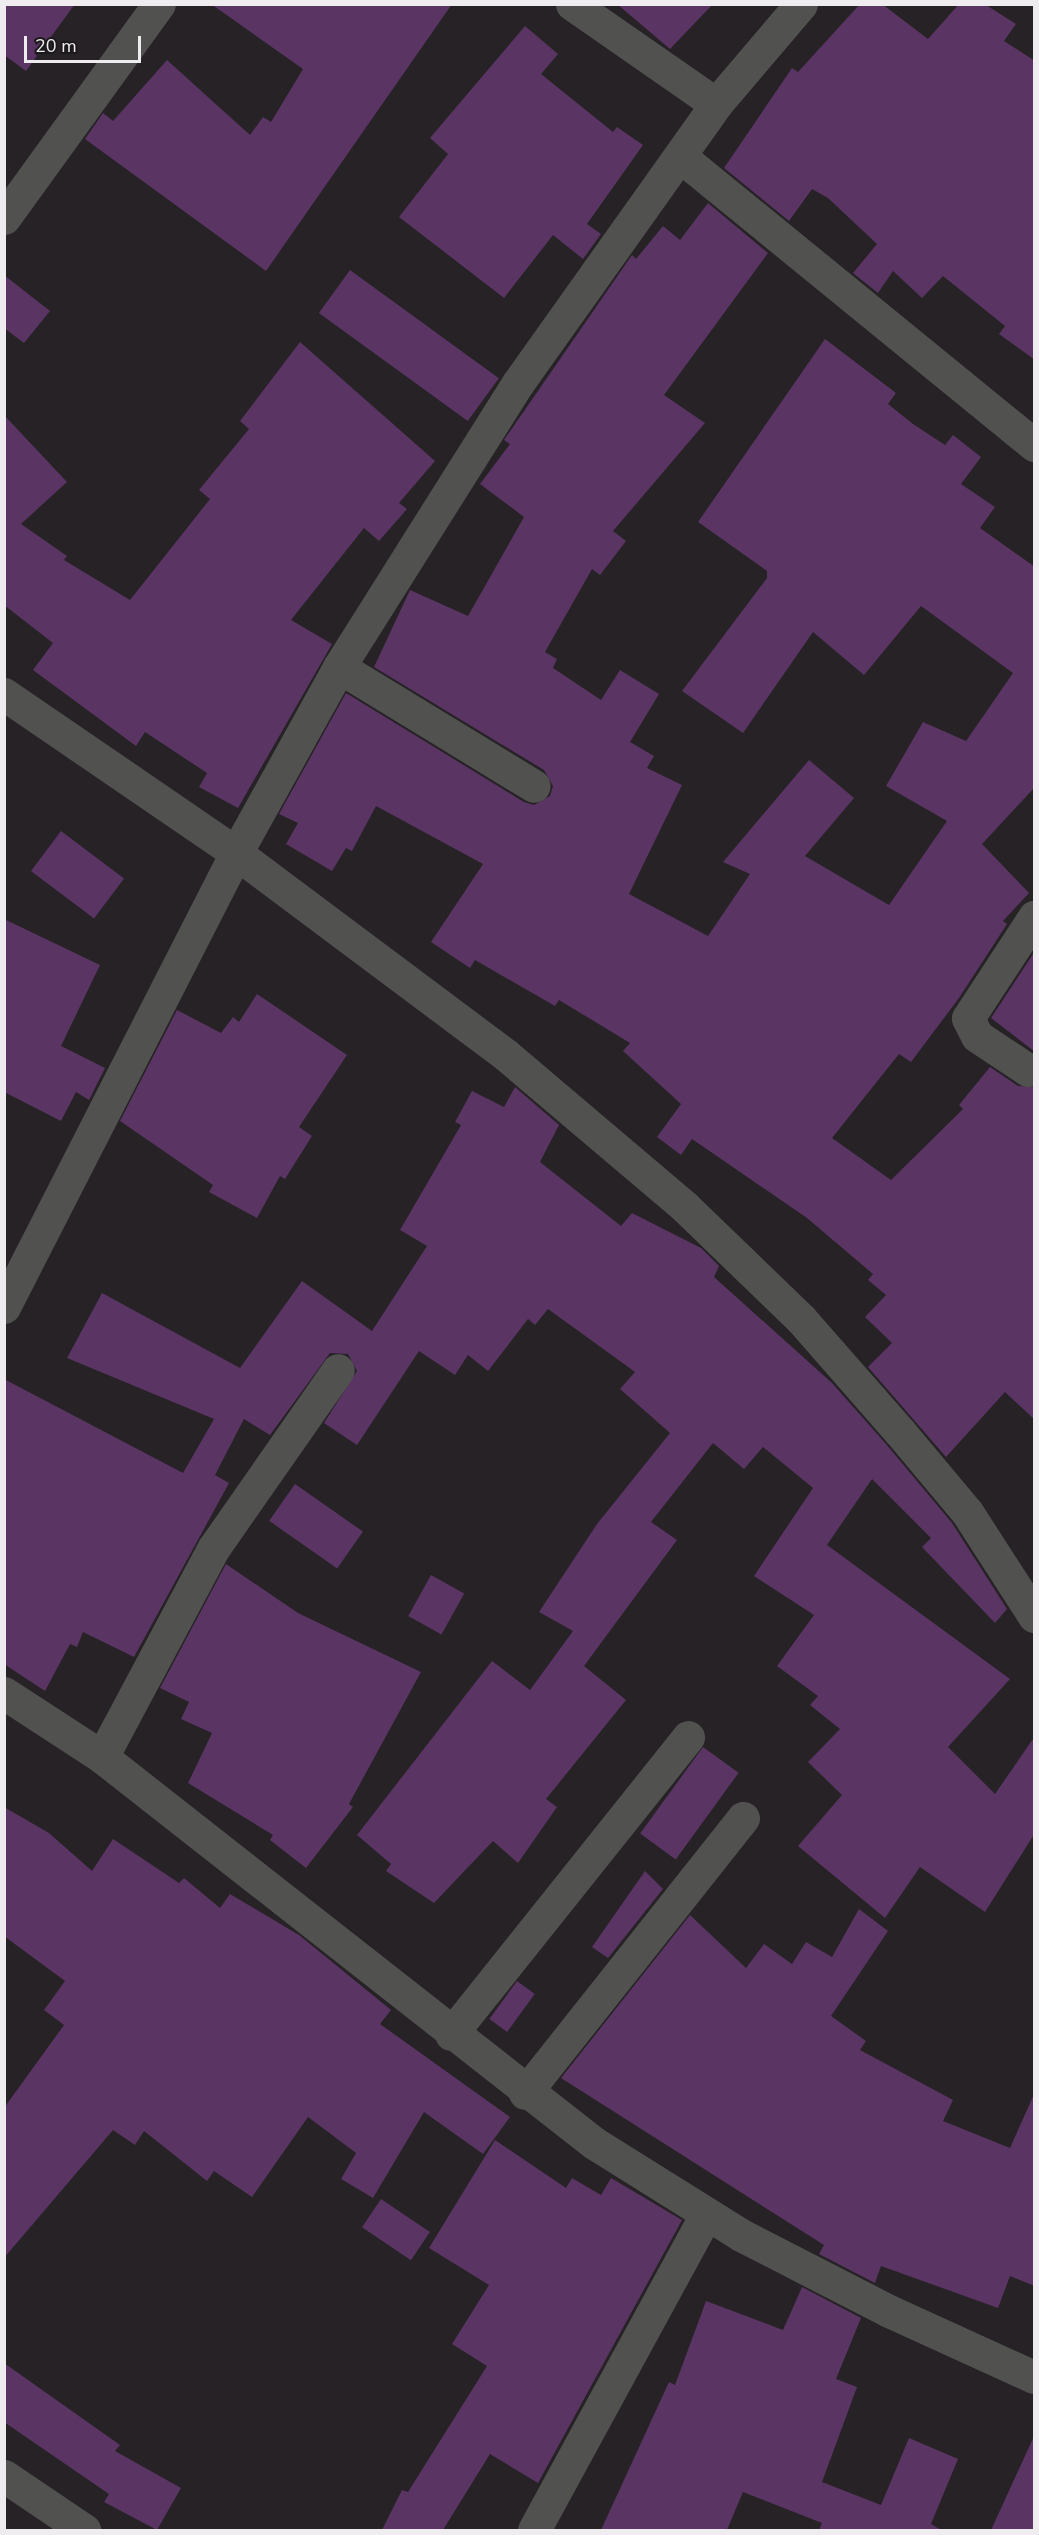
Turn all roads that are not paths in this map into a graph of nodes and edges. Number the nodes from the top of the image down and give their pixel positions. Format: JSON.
{"nodes":[{"id":1,"x":159,"y":4,"type":"edge"},
{"id":2,"x":572,"y":4,"type":"edge"},
{"id":3,"x":801,"y":4,"type":"edge"},
{"id":4,"x":716,"y":104,"type":"junction"},
{"id":5,"x":681,"y":157,"type":"junction"},
{"id":6,"x":4,"y":218,"type":"edge"},
{"id":7,"x":1035,"y":445,"type":"edge"},
{"id":8,"x":339,"y":667,"type":"junction"},
{"id":9,"x":4,"y":693,"type":"edge"},
{"id":10,"x":534,"y":786,"type":"dead end"},
{"id":11,"x":236,"y":853,"type":"junction"},
{"id":12,"x":1035,"y":916,"type":"edge"},
{"id":13,"x":1028,"y":1070,"type":"dead end"},
{"id":14,"x":4,"y":1307,"type":"edge"},
{"id":15,"x":338,"y":1370,"type":"dead end"},
{"id":16,"x":1035,"y":1616,"type":"edge"},
{"id":17,"x":4,"y":1693,"type":"edge"},
{"id":18,"x":688,"y":1737,"type":"dead end"},
{"id":19,"x":102,"y":1757,"type":"junction"},
{"id":20,"x":742,"y":1818,"type":"dead end"},
{"id":21,"x":451,"y":2034,"type":"junction"},
{"id":22,"x":525,"y":2093,"type":"junction"},
{"id":23,"x":706,"y":2215,"type":"junction"},
{"id":24,"x":1035,"y":2377,"type":"edge"},
{"id":25,"x":4,"y":2476,"type":"edge"},
{"id":26,"x":84,"y":2530,"type":"edge"},
{"id":27,"x":534,"y":2530,"type":"edge"}],
"edges":[{"from":1,"to":6,"type":"street"},
{"from":2,"to":4,"type":"street"},
{"from":3,"to":4,"type":"street"},
{"from":4,"to":5,"type":"street"},
{"from":5,"to":7,"type":"street"},
{"from":5,"to":8,"type":"street"},
{"from":8,"to":10,"type":"street"},
{"from":8,"to":11,"type":"street"},
{"from":9,"to":11,"type":"street"},
{"from":11,"to":14,"type":"street"},
{"from":11,"to":16,"type":"street"},
{"from":12,"to":13,"type":"street"},
{"from":15,"to":19,"type":"street"},
{"from":17,"to":19,"type":"street"},
{"from":18,"to":21,"type":"street"},
{"from":19,"to":21,"type":"street"},
{"from":20,"to":22,"type":"street"},
{"from":21,"to":22,"type":"street"},
{"from":22,"to":23,"type":"street"},
{"from":23,"to":24,"type":"street"},
{"from":23,"to":27,"type":"street"},
{"from":25,"to":26,"type":"street"}]}
